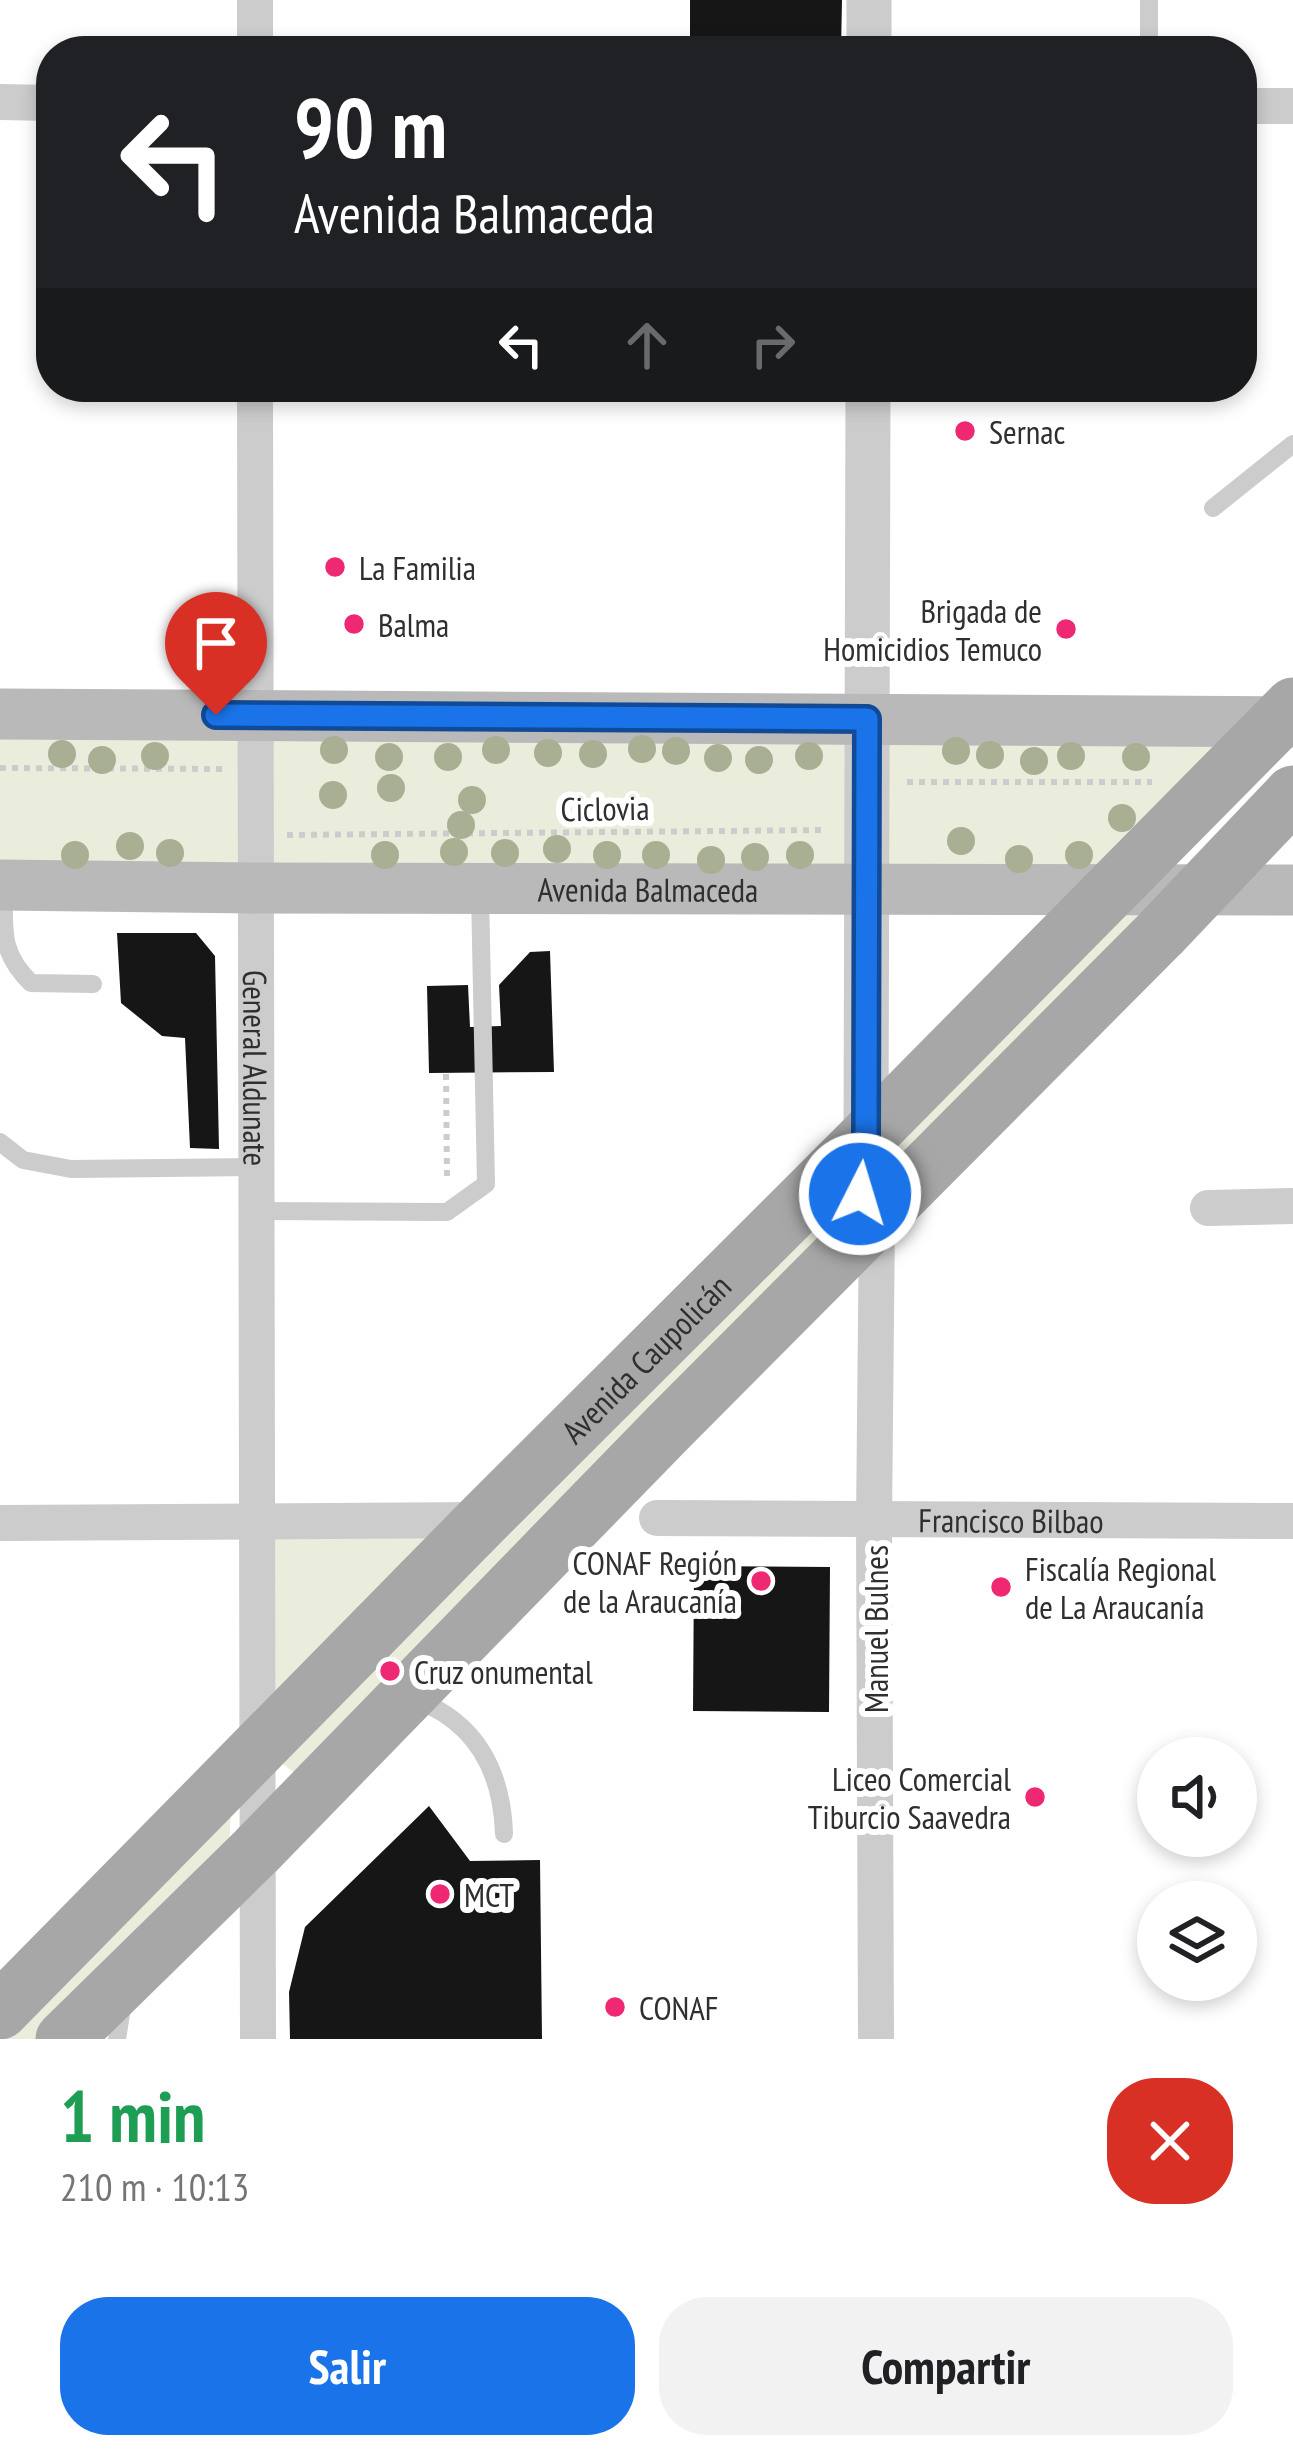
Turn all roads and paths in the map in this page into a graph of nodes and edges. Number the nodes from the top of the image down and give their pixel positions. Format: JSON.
{"nodes":[{"id":1,"x":255,"y":0,"type":"edge"},
{"id":2,"x":869,"y":0,"type":"edge"},
{"id":3,"x":1149,"y":0,"type":"edge"},
{"id":4,"x":255,"y":36,"type":"edge"},
{"id":5,"x":869,"y":36,"type":"edge"},
{"id":6,"x":1149,"y":36,"type":"edge"},
{"id":7,"x":0,"y":102,"type":"edge"},
{"id":8,"x":36,"y":103,"type":"edge"},
{"id":9,"x":1257,"y":106,"type":"edge"},
{"id":10,"x":1293,"y":106,"type":"edge"},
{"id":11,"x":255,"y":402,"type":"edge"},
{"id":12,"x":868,"y":402,"type":"edge"},
{"id":13,"x":1293,"y":444,"type":"edge"},
{"id":14,"x":1213,"y":508,"type":"dead end"},
{"id":15,"x":0,"y":714,"type":"edge"},
{"id":16,"x":255,"y":716,"type":"junction"},
{"id":17,"x":1288,"y":716,"type":"edge"},
{"id":18,"x":867,"y":719,"type":"junction"},
{"id":19,"x":0,"y":768,"type":"edge"},
{"id":20,"x":255,"y":769,"type":"junction"},
{"id":21,"x":867,"y":782,"type":"junction"},
{"id":22,"x":1168,"y":782,"type":"dead end"},
{"id":23,"x":1293,"y":794,"type":"edge"},
{"id":24,"x":845,"y":830,"type":"dead end"},
{"id":25,"x":282,"y":835,"type":"dead end"},
{"id":26,"x":2,"y":885,"type":"edge"},
{"id":27,"x":255,"y":888,"type":"junction"},
{"id":28,"x":480,"y":888,"type":"junction"},
{"id":29,"x":866,"y":888,"type":"junction"},
{"id":30,"x":1293,"y":890,"type":"edge"},
{"id":31,"x":1107,"y":891,"type":"junction"},
{"id":32,"x":1202,"y":891,"type":"junction"},
{"id":33,"x":94,"y":984,"type":"dead end"},
{"id":34,"x":446,"y":1073,"type":"dead end"},
{"id":35,"x":866,"y":1138,"type":"junction"},
{"id":36,"x":0,"y":1142,"type":"edge"},
{"id":37,"x":256,"y":1167,"type":"junction"},
{"id":38,"x":1293,"y":1206,"type":"edge"},
{"id":39,"x":1208,"y":1208,"type":"dead end"},
{"id":40,"x":256,"y":1210,"type":"junction"},
{"id":41,"x":447,"y":1212,"type":"junction"},
{"id":42,"x":877,"y":1218,"type":"junction"},
{"id":43,"x":830,"y":1265,"type":"junction"},
{"id":44,"x":657,"y":1518,"type":"dead end"},
{"id":45,"x":257,"y":1520,"type":"junction"},
{"id":46,"x":483,"y":1520,"type":"junction"},
{"id":47,"x":1293,"y":1520,"type":"edge"},
{"id":48,"x":874,"y":1521,"type":"junction"},
{"id":49,"x":0,"y":1522,"type":"edge"},
{"id":50,"x":407,"y":1696,"type":"junction"},
{"id":51,"x":257,"y":1748,"type":"junction"},
{"id":52,"x":310,"y":1796,"type":"junction"},
{"id":53,"x":504,"y":1834,"type":"dead end"},
{"id":54,"x":256,"y":1851,"type":"junction"},
{"id":55,"x":129,"y":1973,"type":"junction"},
{"id":56,"x":0,"y":2011,"type":"edge"},
{"id":57,"x":64,"y":2039,"type":"edge"},
{"id":58,"x":117,"y":2039,"type":"edge"},
{"id":59,"x":258,"y":2039,"type":"edge"},
{"id":60,"x":876,"y":2039,"type":"edge"}],
"edges":[{"from":1,"to":4,"type":"street"},
{"from":2,"to":5,"type":"street"},
{"from":3,"to":6,"type":"lane"},
{"from":7,"to":8,"type":"street"},
{"from":9,"to":10,"type":"street"},
{"from":11,"to":16,"type":"street","name":"General Aldunate"},
{"from":12,"to":18,"type":"street"},
{"from":13,"to":14,"type":"lane"},
{"from":15,"to":16,"type":"main road"},
{"from":16,"to":18,"type":"main road"},
{"from":16,"to":20,"type":"street","name":"General Aldunate"},
{"from":17,"to":18,"type":"main road"},
{"from":17,"to":31,"type":"main road","name":"Avenida Caupolicán"},
{"from":18,"to":21,"type":"street"},
{"from":19,"to":20,"type":"path"},
{"from":20,"to":27,"type":"street","name":"General Aldunate"},
{"from":21,"to":22,"type":"path"},
{"from":21,"to":29,"type":"street"},
{"from":23,"to":32,"type":"main road","name":"Avenida Caupolicán"},
{"from":24,"to":25,"type":"path","name":"Ciclovia"},
{"from":26,"to":27,"type":"main road","name":"Avenida Balmaceda"},
{"from":26,"to":33,"type":"lane"},
{"from":27,"to":28,"type":"main road","name":"Avenida Balmaceda"},
{"from":27,"to":37,"type":"street","name":"General Aldunate"},
{"from":28,"to":29,"type":"main road","name":"Avenida Balmaceda"},
{"from":28,"to":41,"type":"lane"},
{"from":29,"to":31,"type":"main road","name":"Avenida Balmaceda"},
{"from":29,"to":35,"type":"street"},
{"from":30,"to":32,"type":"main road","name":"Avenida Balmaceda"},
{"from":31,"to":32,"type":"main road","name":"Avenida Balmaceda"},
{"from":31,"to":35,"type":"main road","name":"Avenida Caupolicán"},
{"from":32,"to":42,"type":"main road","name":"Avenida Caupolicán"},
{"from":34,"to":41,"type":"path"},
{"from":35,"to":43,"type":"main road"},
{"from":35,"to":46,"type":"main road","name":"Avenida Caupolicán"},
{"from":36,"to":37,"type":"lane"},
{"from":37,"to":40,"type":"street","name":"General Aldunate"},
{"from":38,"to":39,"type":"street"},
{"from":40,"to":41,"type":"lane"},
{"from":40,"to":45,"type":"street","name":"General Aldunate"},
{"from":42,"to":43,"type":"main road","name":"Avenida Caupolicán"},
{"from":42,"to":48,"type":"street","name":"Manuel Bulnes"},
{"from":43,"to":50,"type":"main road","name":"Avenida Caupolicán"},
{"from":44,"to":48,"type":"street","name":"Francisco Bilbao"},
{"from":45,"to":46,"type":"street"},
{"from":45,"to":49,"type":"street"},
{"from":45,"to":51,"type":"street","name":"General Aldunate"},
{"from":46,"to":51,"type":"main road","name":"Avenida Caupolicán"},
{"from":47,"to":48,"type":"street","name":"Francisco Bilbao"},
{"from":48,"to":60,"type":"street","name":"Manuel Bulnes"},
{"from":50,"to":52,"type":"main road","name":"Avenida Caupolicán"},
{"from":50,"to":53,"type":"lane"},
{"from":51,"to":52,"type":"street"},
{"from":51,"to":54,"type":"street","name":"General Aldunate"},
{"from":51,"to":56,"type":"main road","name":"Avenida Caupolicán"},
{"from":52,"to":54,"type":"main road","name":"Avenida Caupolicán"},
{"from":54,"to":55,"type":"main road","name":"Avenida Caupolicán"},
{"from":54,"to":59,"type":"street","name":"General Aldunate"},
{"from":55,"to":57,"type":"main road","name":"Avenida Caupolicán"},
{"from":55,"to":58,"type":"lane"}]}
